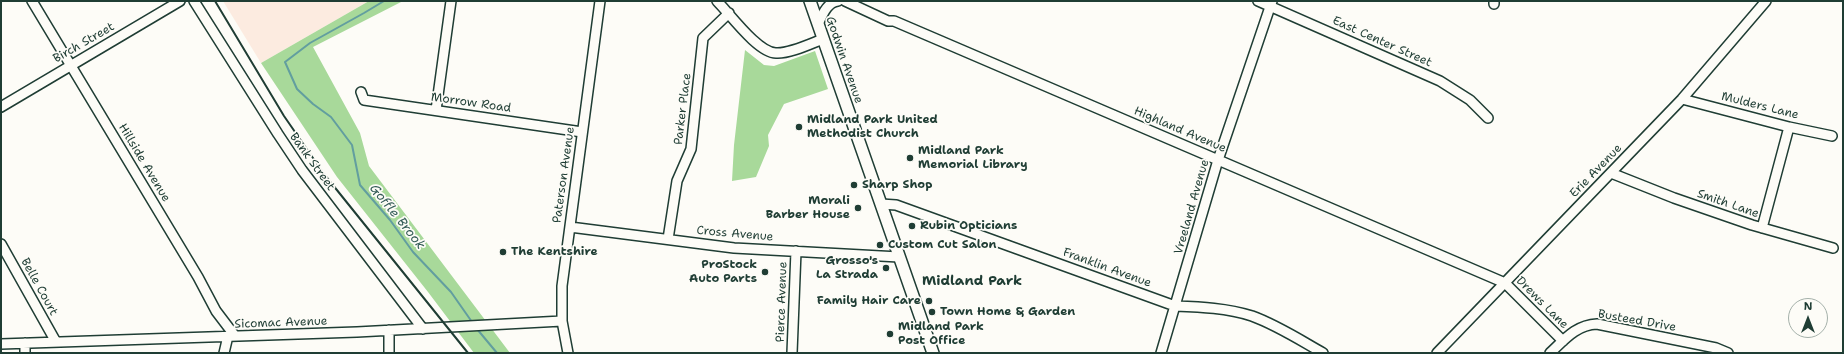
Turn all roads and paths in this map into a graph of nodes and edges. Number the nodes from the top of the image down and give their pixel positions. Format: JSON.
{"nodes":[{"id":1,"x":32,"y":1,"type":"edge"},
{"id":2,"x":180,"y":1,"type":"edge"},
{"id":3,"x":194,"y":1,"type":"edge"},
{"id":4,"x":451,"y":1,"type":"edge"},
{"id":5,"x":600,"y":1,"type":"edge"},
{"id":6,"x":717,"y":1,"type":"edge"},
{"id":7,"x":810,"y":1,"type":"edge"},
{"id":8,"x":838,"y":1,"type":"edge"},
{"id":9,"x":845,"y":1,"type":"edge"},
{"id":10,"x":1258,"y":1,"type":"edge"},
{"id":11,"x":1766,"y":1,"type":"edge"},
{"id":12,"x":1271,"y":4,"type":"edge"},
{"id":13,"x":729,"y":13,"type":"junction"},
{"id":14,"x":818,"y":24,"type":"junction"},
{"id":15,"x":823,"y":39,"type":"junction"},
{"id":16,"x":71,"y":65,"type":"junction"},
{"id":17,"x":361,"y":92,"type":"dead end"},
{"id":18,"x":1682,"y":99,"type":"junction"},
{"id":19,"x":1,"y":106,"type":"edge"},
{"id":20,"x":436,"y":110,"type":"junction"},
{"id":21,"x":1488,"y":118,"type":"dead end"},
{"id":22,"x":1789,"y":126,"type":"junction"},
{"id":23,"x":582,"y":132,"type":"junction"},
{"id":24,"x":1832,"y":136,"type":"dead end"},
{"id":25,"x":1218,"y":160,"type":"junction"},
{"id":26,"x":1611,"y":173,"type":"junction"},
{"id":27,"x":881,"y":204,"type":"junction"},
{"id":28,"x":570,"y":226,"type":"junction"},
{"id":29,"x":1762,"y":228,"type":"junction"},
{"id":30,"x":668,"y":239,"type":"junction"},
{"id":31,"x":1,"y":244,"type":"edge"},
{"id":32,"x":1833,"y":248,"type":"dead end"},
{"id":33,"x":796,"y":251,"type":"junction"},
{"id":34,"x":898,"y":257,"type":"junction"},
{"id":35,"x":1505,"y":283,"type":"junction"},
{"id":36,"x":1175,"y":306,"type":"junction"},
{"id":37,"x":562,"y":321,"type":"junction"},
{"id":38,"x":423,"y":329,"type":"junction"},
{"id":39,"x":389,"y":330,"type":"junction"},
{"id":40,"x":231,"y":336,"type":"junction"},
{"id":41,"x":1563,"y":341,"type":"junction"},
{"id":42,"x":56,"y":342,"type":"junction"},
{"id":43,"x":25,"y":343,"type":"junction"},
{"id":44,"x":1,"y":344,"type":"edge"},
{"id":45,"x":26,"y":353,"type":"edge"},
{"id":46,"x":224,"y":353,"type":"edge"},
{"id":47,"x":389,"y":353,"type":"edge"},
{"id":48,"x":568,"y":353,"type":"edge"},
{"id":49,"x":792,"y":353,"type":"edge"},
{"id":50,"x":933,"y":353,"type":"edge"},
{"id":51,"x":1161,"y":353,"type":"edge"},
{"id":52,"x":1323,"y":353,"type":"edge"},
{"id":53,"x":1437,"y":353,"type":"edge"},
{"id":54,"x":1550,"y":353,"type":"edge"},
{"id":55,"x":1728,"y":353,"type":"edge"}],
"edges":[{"from":1,"to":16,"type":"street","name":"Hillside Avenue"},
{"from":2,"to":16,"type":"street","name":"Birch Street"},
{"from":3,"to":38,"type":"street","name":"Bank Street"},
{"from":4,"to":20,"type":"street"},
{"from":5,"to":23,"type":"street","name":"Paterson Avenue"},
{"from":6,"to":13,"type":"street"},
{"from":7,"to":14,"type":"main road","name":"Godwin Avenue"},
{"from":8,"to":14,"type":"street"},
{"from":9,"to":25,"type":"street","name":"Highland Avenue"},
{"from":10,"to":12,"type":"street","name":"East Center Street"},
{"from":11,"to":18,"type":"street","name":"Erie Avenue"},
{"from":12,"to":21,"type":"street","name":"East Center Street"},
{"from":12,"to":25,"type":"street","name":"Vreeland Avenue"},
{"from":13,"to":15,"type":"street"},
{"from":13,"to":30,"type":"street","name":"Parker Place"},
{"from":14,"to":15,"type":"main road","name":"Godwin Avenue"},
{"from":15,"to":27,"type":"main road","name":"Godwin Avenue"},
{"from":16,"to":19,"type":"street","name":"Birch Street"},
{"from":16,"to":40,"type":"street","name":"Hillside Avenue"},
{"from":17,"to":20,"type":"street","name":"Morrow Road"},
{"from":18,"to":22,"type":"street","name":"Mulders Lane"},
{"from":18,"to":26,"type":"street","name":"Erie Avenue"},
{"from":20,"to":23,"type":"street","name":"Morrow Road"},
{"from":22,"to":24,"type":"street","name":"Mulders Lane"},
{"from":22,"to":29,"type":"street","name":"Smith Lane"},
{"from":23,"to":28,"type":"street","name":"Paterson Avenue"},
{"from":25,"to":35,"type":"street","name":"Highland Avenue"},
{"from":25,"to":36,"type":"street","name":"Vreeland Avenue"},
{"from":26,"to":29,"type":"street","name":"Smith Lane"},
{"from":26,"to":35,"type":"street","name":"Erie Avenue"},
{"from":27,"to":34,"type":"main road","name":"Godwin Avenue"},
{"from":27,"to":36,"type":"street","name":"Franklin Avenue"},
{"from":28,"to":30,"type":"street","name":"Cross Avenue"},
{"from":28,"to":37,"type":"street","name":"Paterson Avenue"},
{"from":29,"to":32,"type":"street"},
{"from":30,"to":33,"type":"street","name":"Cross Avenue"},
{"from":31,"to":42,"type":"street","name":"Belle Court"},
{"from":33,"to":34,"type":"street","name":"Cross Avenue"},
{"from":33,"to":49,"type":"street","name":"Pierce Avenue"},
{"from":34,"to":50,"type":"main road","name":"Godwin Avenue"},
{"from":35,"to":41,"type":"street","name":"Drews Lane"},
{"from":35,"to":53,"type":"street","name":"Erie Avenue"},
{"from":36,"to":51,"type":"street","name":"Vreeland Avenue"},
{"from":36,"to":52,"type":"street","name":"Franklin Avenue"},
{"from":37,"to":38,"type":"street","name":"Sicomac Avenue"},
{"from":37,"to":48,"type":"street","name":"Paterson Avenue"},
{"from":38,"to":39,"type":"street","name":"Sicomac Avenue"},
{"from":39,"to":40,"type":"street","name":"Sicomac Avenue"},
{"from":39,"to":47,"type":"street"},
{"from":40,"to":42,"type":"street","name":"Sicomac Avenue"},
{"from":40,"to":46,"type":"street"},
{"from":41,"to":54,"type":"street","name":"Busteed Drive"},
{"from":41,"to":55,"type":"street","name":"Busteed Drive"},
{"from":42,"to":43,"type":"street","name":"Sicomac Avenue"},
{"from":43,"to":44,"type":"street","name":"Sicomac Avenue"},
{"from":43,"to":45,"type":"street"}]}
